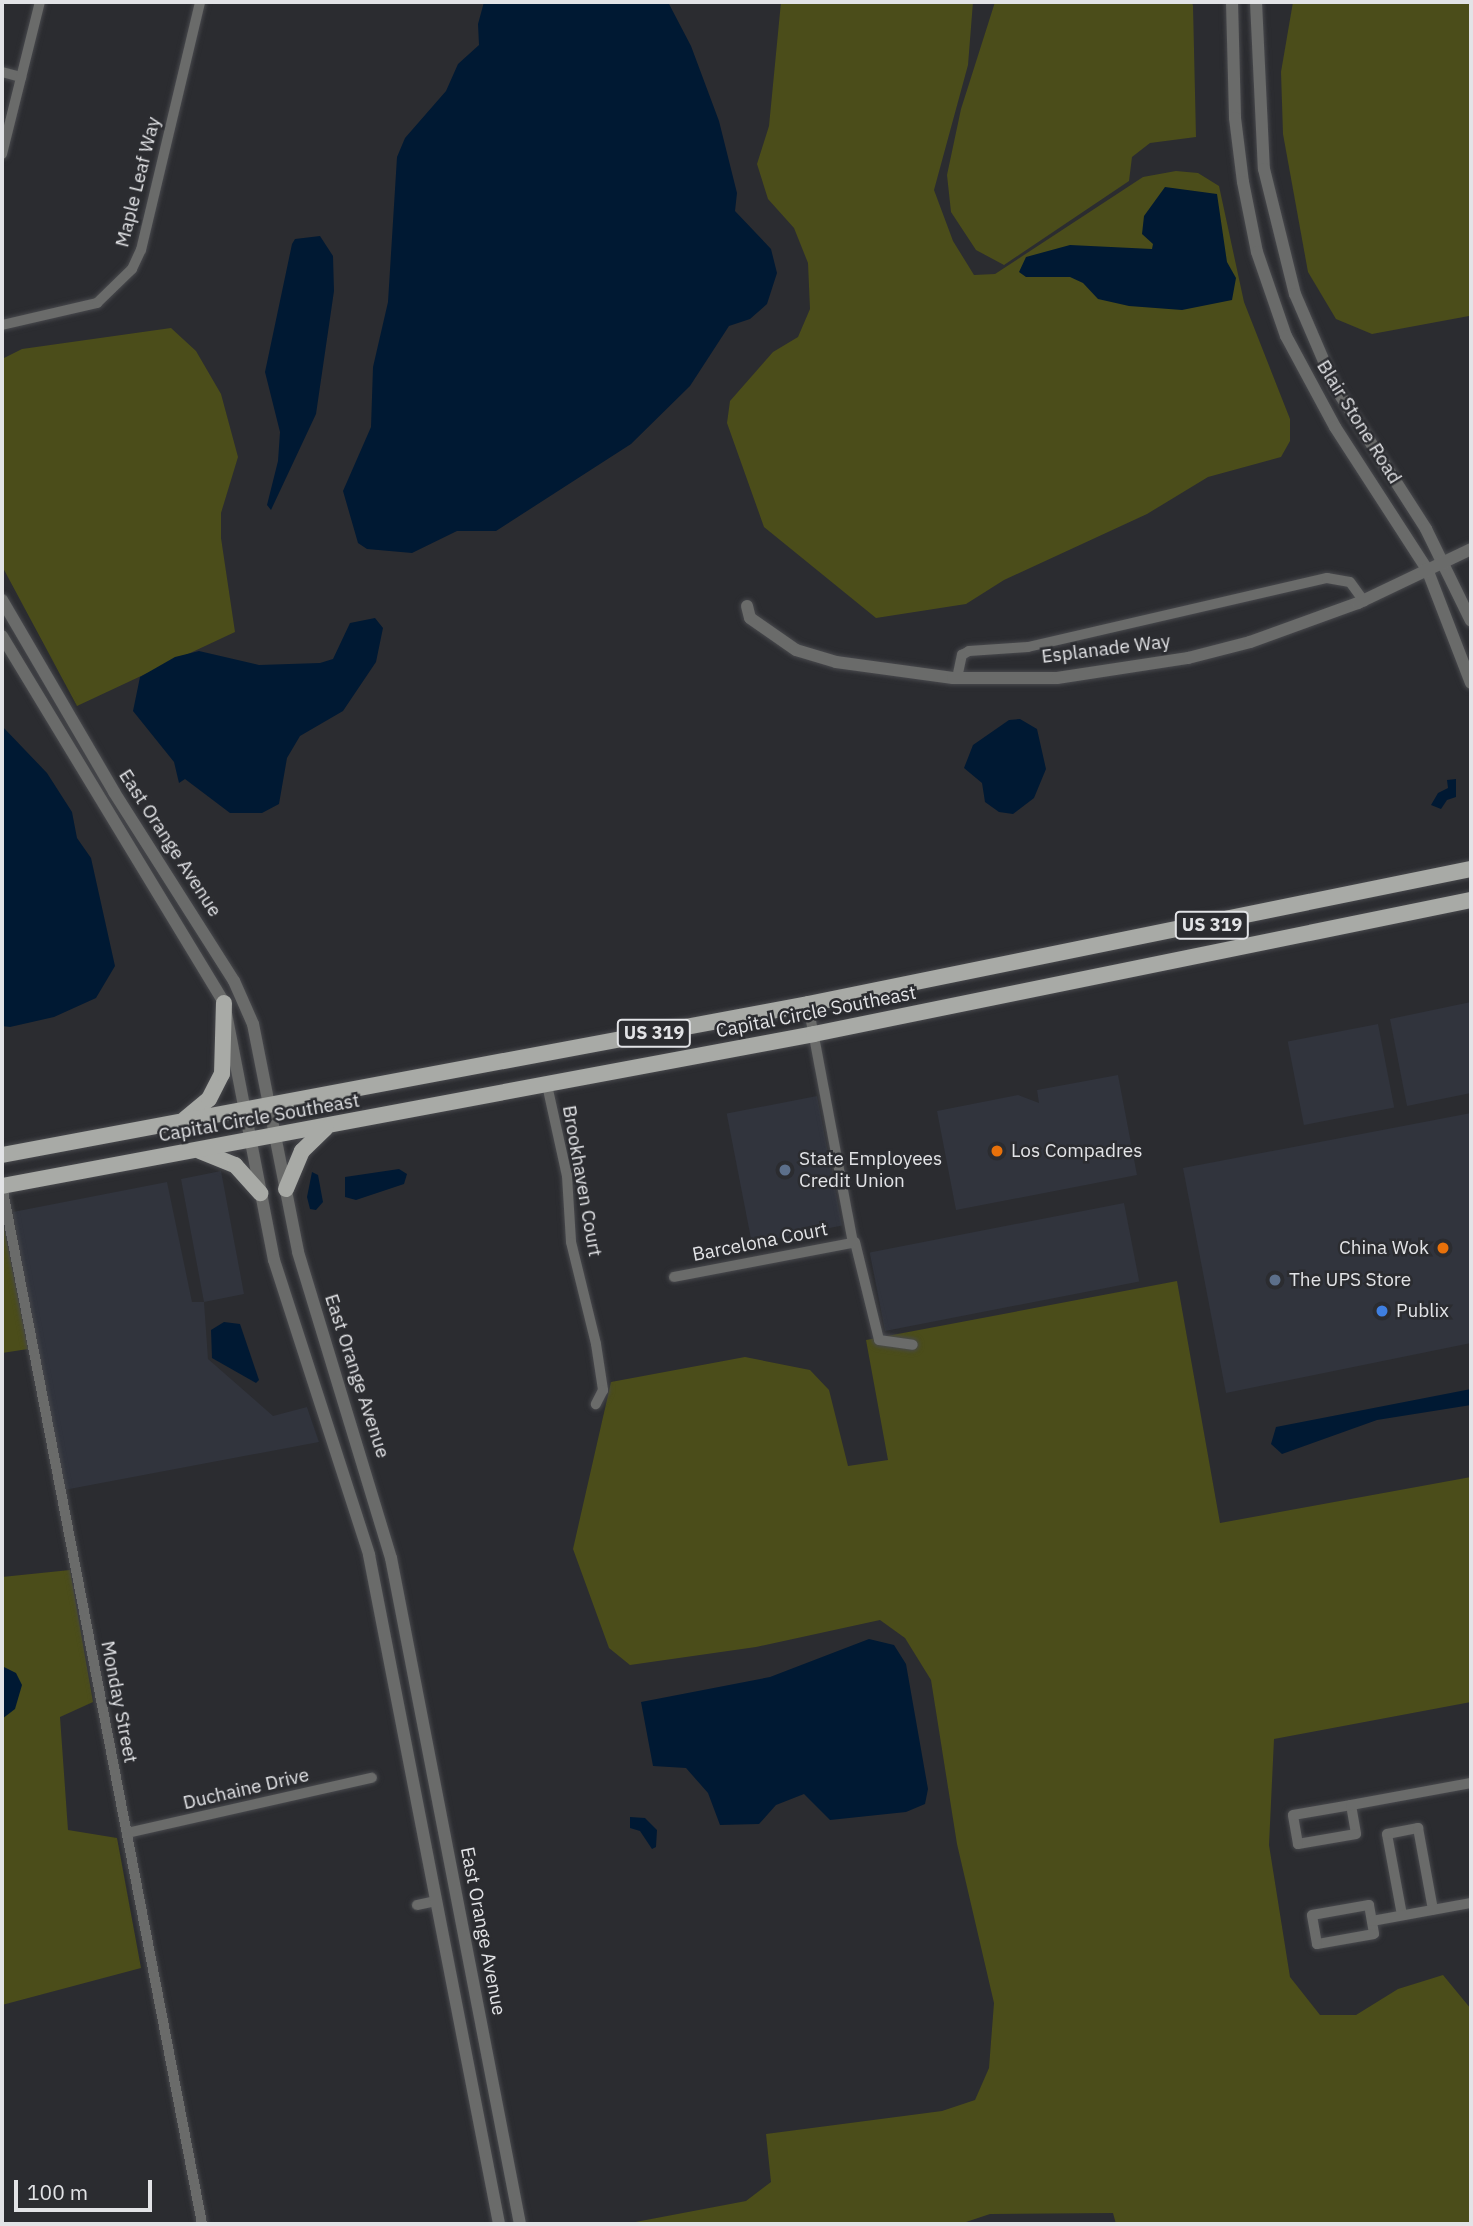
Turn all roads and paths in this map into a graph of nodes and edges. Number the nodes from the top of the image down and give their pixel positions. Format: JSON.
{"nodes":[{"id":1,"x":40,"y":2,"type":"edge"},
{"id":2,"x":200,"y":2,"type":"edge"},
{"id":3,"x":1233,"y":2,"type":"edge"},
{"id":4,"x":1256,"y":2,"type":"edge"},
{"id":5,"x":2,"y":72,"type":"edge"},
{"id":6,"x":21,"y":77,"type":"junction"},
{"id":7,"x":2,"y":154,"type":"edge"},
{"id":8,"x":2,"y":325,"type":"edge"},
{"id":9,"x":1471,"y":549,"type":"edge"},
{"id":10,"x":1444,"y":562,"type":"junction"},
{"id":11,"x":1427,"y":569,"type":"junction"},
{"id":12,"x":2,"y":600,"type":"edge"},
{"id":13,"x":1364,"y":601,"type":"junction"},
{"id":14,"x":747,"y":606,"type":"dead end"},
{"id":15,"x":1471,"y":621,"type":"edge"},
{"id":16,"x":7,"y":622,"type":"edge"},
{"id":17,"x":2,"y":636,"type":"edge"},
{"id":18,"x":1468,"y":666,"type":"edge"},
{"id":19,"x":957,"y":678,"type":"junction"},
{"id":20,"x":1471,"y":683,"type":"edge"},
{"id":21,"x":1471,"y":869,"type":"edge"},
{"id":22,"x":1471,"y":900,"type":"edge"},
{"id":23,"x":224,"y":1003,"type":"junction"},
{"id":24,"x":808,"y":1004,"type":"junction"},
{"id":25,"x":814,"y":1034,"type":"junction"},
{"id":26,"x":547,"y":1085,"type":"junction"},
{"id":27,"x":271,"y":1105,"type":"junction"},
{"id":28,"x":247,"y":1111,"type":"junction"},
{"id":29,"x":180,"y":1122,"type":"junction"},
{"id":30,"x":326,"y":1128,"type":"junction"},
{"id":31,"x":277,"y":1137,"type":"junction"},
{"id":32,"x":251,"y":1140,"type":"junction"},
{"id":33,"x":197,"y":1150,"type":"junction"},
{"id":34,"x":2,"y":1155,"type":"edge"},
{"id":35,"x":2,"y":1186,"type":"edge"},
{"id":36,"x":286,"y":1189,"type":"junction"},
{"id":37,"x":260,"y":1193,"type":"junction"},
{"id":38,"x":854,"y":1242,"type":"junction"},
{"id":39,"x":674,"y":1277,"type":"dead end"},
{"id":40,"x":913,"y":1345,"type":"dead end"},
{"id":41,"x":596,"y":1404,"type":"dead end"},
{"id":42,"x":372,"y":1778,"type":"dead end"},
{"id":43,"x":1471,"y":1783,"type":"edge"},
{"id":44,"x":1351,"y":1805,"type":"junction"},
{"id":45,"x":127,"y":1833,"type":"junction"},
{"id":46,"x":456,"y":1897,"type":"junction"},
{"id":47,"x":436,"y":1901,"type":"junction"},
{"id":48,"x":1471,"y":1903,"type":"edge"},
{"id":49,"x":417,"y":1905,"type":"dead end"},
{"id":50,"x":1433,"y":1910,"type":"junction"},
{"id":51,"x":1402,"y":1915,"type":"junction"},
{"id":52,"x":1372,"y":1921,"type":"junction"},
{"id":53,"x":202,"y":2224,"type":"edge"},
{"id":54,"x":499,"y":2224,"type":"edge"},
{"id":55,"x":520,"y":2224,"type":"edge"}],
"edges":[{"from":1,"to":6,"type":"street"},
{"from":2,"to":8,"type":"street","name":"Maple Leaf Way"},
{"from":3,"to":11,"type":"street","name":"Blair Stone Road"},
{"from":4,"to":10,"type":"street","name":"Blair Stone Road"},
{"from":5,"to":6,"type":"street"},
{"from":6,"to":7,"type":"street"},
{"from":9,"to":10,"type":"street","name":"Esplanade Way"},
{"from":10,"to":11,"type":"street","name":"Esplanade Way"},
{"from":10,"to":15,"type":"street","name":"Blair Stone Road"},
{"from":11,"to":13,"type":"street","name":"Esplanade Way"},
{"from":11,"to":18,"type":"street","name":"Blair Stone Road"},
{"from":12,"to":16,"type":"street","name":"East Orange Avenue"},
{"from":13,"to":19,"type":"street","name":"Esplanade Way"},
{"from":13,"to":19,"type":"street"},
{"from":14,"to":19,"type":"street","name":"Esplanade Way"},
{"from":16,"to":27,"type":"street","name":"East Orange Avenue"},
{"from":17,"to":23,"type":"street","name":"East Orange Avenue"},
{"from":18,"to":20,"type":"street","name":"Blair Stone Road"},
{"from":21,"to":24,"type":"main road","name":"Capital Circle Southeast","number":"US 319"},
{"from":22,"to":25,"type":"main road","name":"Capital Circle Southeast","number":"US 319"},
{"from":23,"to":28,"type":"street","name":"East Orange Avenue"},
{"from":23,"to":29,"type":"main road"},
{"from":24,"to":25,"type":"street"},
{"from":24,"to":27,"type":"main road","name":"Capital Circle Southeast","number":"US 319"},
{"from":25,"to":26,"type":"main road","name":"Capital Circle Southeast","number":"US 319"},
{"from":25,"to":38,"type":"street"},
{"from":26,"to":30,"type":"main road","name":"Capital Circle Southeast","number":"US 319"},
{"from":26,"to":41,"type":"street","name":"Brookhaven Court"},
{"from":27,"to":28,"type":"main road","name":"Capital Circle Southeast","number":"US 319"},
{"from":27,"to":31,"type":"street","name":"East Orange Avenue"},
{"from":28,"to":29,"type":"main road","name":"Capital Circle Southeast","number":"US 319"},
{"from":28,"to":32,"type":"street","name":"East Orange Avenue"},
{"from":29,"to":34,"type":"main road","name":"Capital Circle Southeast","number":"US 319"},
{"from":30,"to":31,"type":"main road","name":"Capital Circle Southeast","number":"US 319"},
{"from":30,"to":36,"type":"main road"},
{"from":31,"to":32,"type":"main road","name":"Capital Circle Southeast","number":"US 319"},
{"from":31,"to":36,"type":"street","name":"East Orange Avenue"},
{"from":32,"to":33,"type":"main road","name":"Capital Circle Southeast","number":"US 319"},
{"from":32,"to":37,"type":"street","name":"East Orange Avenue"},
{"from":33,"to":35,"type":"main road","name":"Capital Circle Southeast","number":"US 319"},
{"from":33,"to":37,"type":"main road"},
{"from":35,"to":45,"type":"street","name":"Monday Street"},
{"from":36,"to":46,"type":"street","name":"East Orange Avenue"},
{"from":37,"to":47,"type":"street","name":"East Orange Avenue"},
{"from":38,"to":39,"type":"street","name":"Barcelona Court"},
{"from":38,"to":40,"type":"street"},
{"from":42,"to":45,"type":"street","name":"Duchaine Drive"},
{"from":43,"to":44,"type":"street"},
{"from":44,"to":44,"type":"street"},
{"from":45,"to":53,"type":"street","name":"Monday Street"},
{"from":46,"to":47,"type":"street"},
{"from":46,"to":55,"type":"street","name":"East Orange Avenue"},
{"from":47,"to":49,"type":"street"},
{"from":47,"to":54,"type":"street","name":"East Orange Avenue"},
{"from":48,"to":50,"type":"street"},
{"from":50,"to":51,"type":"street"},
{"from":50,"to":51,"type":"street"},
{"from":51,"to":52,"type":"street"},
{"from":52,"to":52,"type":"street"}]}
